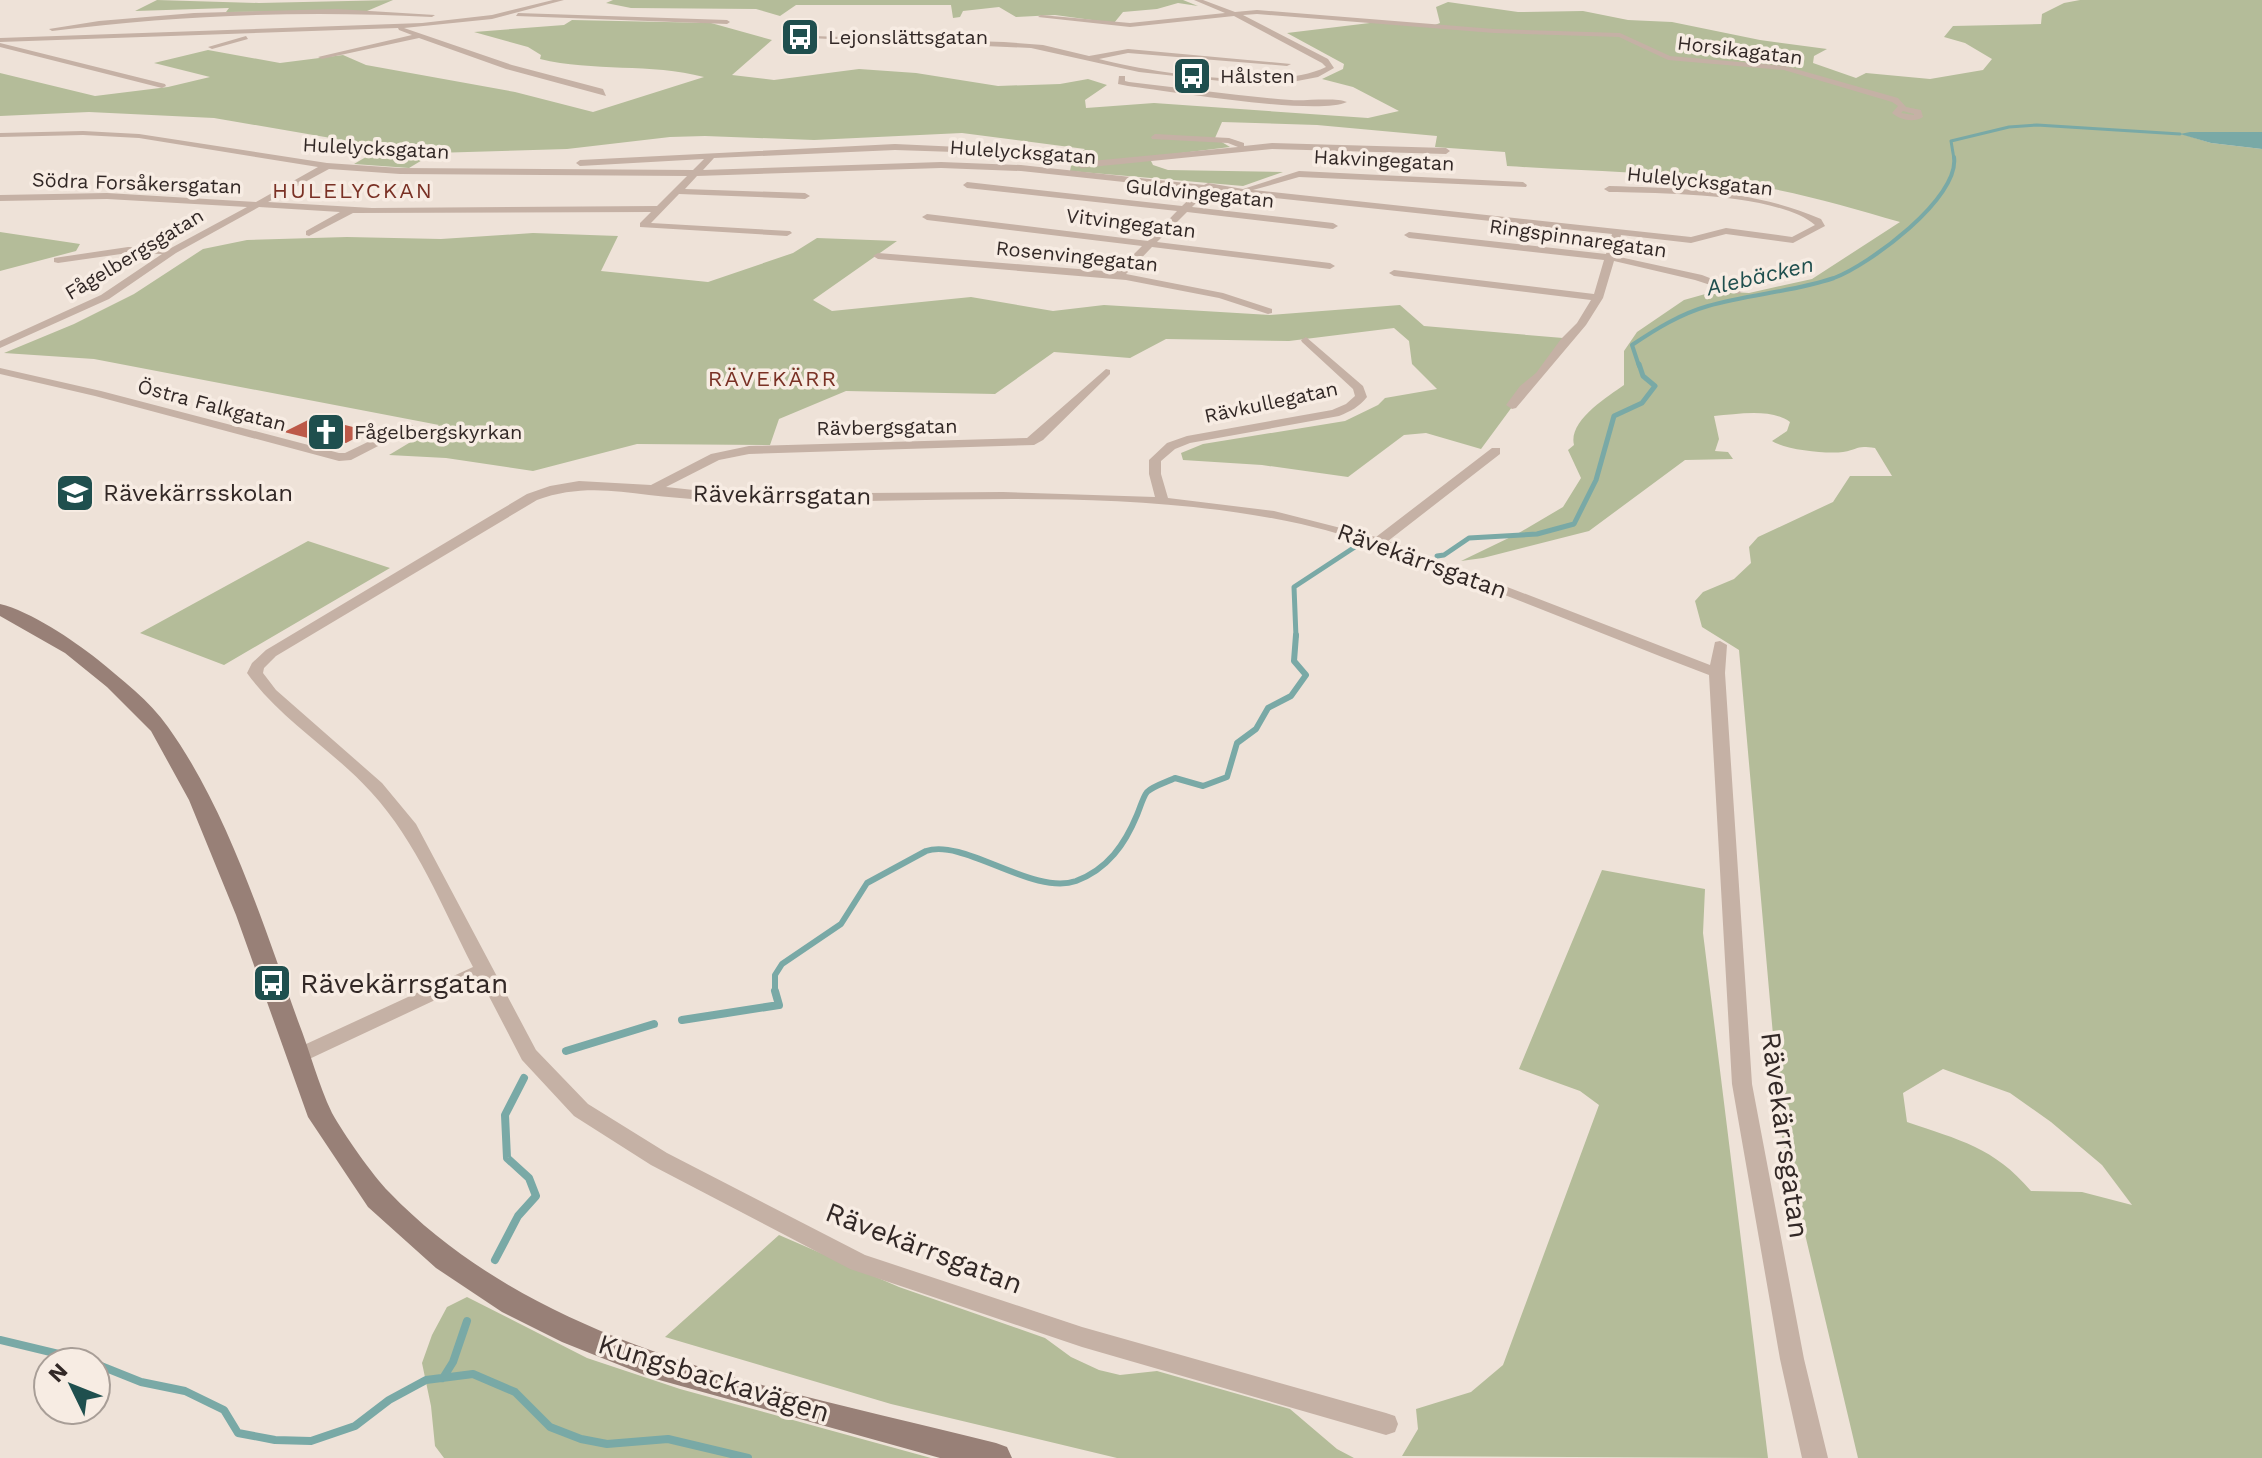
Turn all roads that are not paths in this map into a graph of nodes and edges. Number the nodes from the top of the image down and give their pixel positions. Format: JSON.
{"nodes":[{"id":1,"x":513,"y":0,"type":"edge"},
{"id":2,"x":561,"y":0,"type":"edge"},
{"id":3,"x":1197,"y":0,"type":"edge"},
{"id":4,"x":543,"y":5,"type":"junction"},
{"id":5,"x":508,"y":13,"type":"junction"},
{"id":6,"x":1235,"y":14,"type":"junction"},
{"id":7,"x":1041,"y":17,"type":"dead end"},
{"id":8,"x":450,"y":18,"type":"dead end"},
{"id":9,"x":727,"y":22,"type":"dead end"},
{"id":10,"x":396,"y":26,"type":"junction"},
{"id":11,"x":264,"y":31,"type":"junction"},
{"id":12,"x":255,"y":35,"type":"junction"},
{"id":13,"x":418,"y":36,"type":"junction"},
{"id":14,"x":812,"y":38,"type":"dead end"},
{"id":15,"x":24,"y":39,"type":"junction"},
{"id":16,"x":4,"y":40,"type":"edge"},
{"id":17,"x":269,"y":42,"type":"dead end"},
{"id":18,"x":212,"y":47,"type":"dead end"},
{"id":19,"x":322,"y":57,"type":"dead end"},
{"id":20,"x":1090,"y":58,"type":"junction"},
{"id":21,"x":1287,"y":64,"type":"dead end"},
{"id":22,"x":1122,"y":78,"type":"dead end"},
{"id":23,"x":162,"y":86,"type":"dead end"},
{"id":24,"x":603,"y":94,"type":"dead end"},
{"id":25,"x":1343,"y":102,"type":"dead end"},
{"id":26,"x":1901,"y":108,"type":"dead end"},
{"id":27,"x":0,"y":135,"type":"edge"},
{"id":28,"x":1155,"y":137,"type":"dead end"},
{"id":29,"x":1246,"y":148,"type":"junction"},
{"id":30,"x":982,"y":151,"type":"dead end"},
{"id":31,"x":1446,"y":151,"type":"dead end"},
{"id":32,"x":712,"y":156,"type":"junction"},
{"id":33,"x":327,"y":166,"type":"junction"},
{"id":34,"x":558,"y":166,"type":"dead end"},
{"id":35,"x":972,"y":166,"type":"junction"},
{"id":36,"x":697,"y":173,"type":"junction"},
{"id":37,"x":967,"y":185,"type":"dead end"},
{"id":38,"x":1523,"y":185,"type":"dead end"},
{"id":39,"x":1208,"y":186,"type":"junction"},
{"id":40,"x":1609,"y":189,"type":"dead end"},
{"id":41,"x":1246,"y":190,"type":"junction"},
{"id":42,"x":678,"y":191,"type":"junction"},
{"id":43,"x":805,"y":196,"type":"dead end"},
{"id":44,"x":0,"y":198,"type":"edge"},
{"id":45,"x":255,"y":204,"type":"junction"},
{"id":46,"x":657,"y":209,"type":"junction"},
{"id":47,"x":1182,"y":209,"type":"junction"},
{"id":48,"x":351,"y":210,"type":"junction"},
{"id":49,"x":927,"y":217,"type":"dead end"},
{"id":50,"x":1333,"y":226,"type":"dead end"},
{"id":51,"x":1617,"y":232,"type":"junction"},
{"id":52,"x":309,"y":233,"type":"dead end"},
{"id":53,"x":787,"y":233,"type":"dead end"},
{"id":54,"x":1409,"y":235,"type":"dead end"},
{"id":55,"x":1148,"y":243,"type":"junction"},
{"id":56,"x":173,"y":251,"type":"junction"},
{"id":57,"x":878,"y":256,"type":"dead end"},
{"id":58,"x":1612,"y":257,"type":"junction"},
{"id":59,"x":58,"y":260,"type":"dead end"},
{"id":60,"x":1330,"y":266,"type":"dead end"},
{"id":61,"x":1394,"y":273,"type":"dead end"},
{"id":62,"x":1117,"y":277,"type":"junction"},
{"id":63,"x":1738,"y":291,"type":"dead end"},
{"id":64,"x":1598,"y":298,"type":"junction"},
{"id":65,"x":1268,"y":311,"type":"dead end"},
{"id":66,"x":1306,"y":340,"type":"dead end"},
{"id":67,"x":0,"y":345,"type":"edge"},
{"id":68,"x":0,"y":371,"type":"edge"},
{"id":69,"x":1106,"y":372,"type":"dead end"},
{"id":70,"x":1512,"y":405,"type":"dead end"},
{"id":71,"x":409,"y":427,"type":"dead end"},
{"id":72,"x":1496,"y":451,"type":"dead end"},
{"id":73,"x":650,"y":491,"type":"junction"},
{"id":74,"x":1163,"y":502,"type":"junction"},
{"id":75,"x":1379,"y":541,"type":"junction"},
{"id":76,"x":0,"y":609,"type":"edge"},
{"id":77,"x":1720,"y":645,"type":"dead end"},
{"id":78,"x":1717,"y":673,"type":"junction"},
{"id":79,"x":483,"y":970,"type":"junction"},
{"id":80,"x":298,"y":1056,"type":"junction"},
{"id":81,"x":1386,"y":1424,"type":"dead end"},
{"id":82,"x":996,"y":1458,"type":"edge"},
{"id":83,"x":1815,"y":1458,"type":"edge"}],
"edges":[{"from":1,"to":4,"type":"street"},
{"from":2,"to":4,"type":"street"},
{"from":3,"to":6,"type":"street"},
{"from":4,"to":5,"type":"street"},
{"from":5,"to":9,"type":"street"},
{"from":5,"to":10,"type":"street"},
{"from":6,"to":7,"type":"street","name":"Horsikagatan"},
{"from":6,"to":20,"type":"street"},
{"from":6,"to":26,"type":"street","name":"Horsikagatan"},
{"from":8,"to":15,"type":"street"},
{"from":10,"to":11,"type":"street"},
{"from":10,"to":13,"type":"street"},
{"from":11,"to":12,"type":"street"},
{"from":11,"to":15,"type":"street"},
{"from":12,"to":17,"type":"street"},
{"from":12,"to":18,"type":"street"},
{"from":13,"to":19,"type":"street"},
{"from":13,"to":24,"type":"street"},
{"from":14,"to":20,"type":"street"},
{"from":15,"to":16,"type":"street"},
{"from":16,"to":23,"type":"street"},
{"from":20,"to":21,"type":"street"},
{"from":22,"to":25,"type":"street"},
{"from":27,"to":33,"type":"street","name":"Hulelycksgatan"},
{"from":28,"to":29,"type":"street"},
{"from":29,"to":31,"type":"street"},
{"from":29,"to":35,"type":"street"},
{"from":30,"to":32,"type":"street"},
{"from":32,"to":34,"type":"street"},
{"from":32,"to":36,"type":"street"},
{"from":33,"to":36,"type":"street","name":"Hulelycksgatan"},
{"from":33,"to":45,"type":"street","name":"Fågelbergsgatan"},
{"from":35,"to":36,"type":"street","name":"Hulelycksgatan"},
{"from":35,"to":39,"type":"street","name":"Hulelycksgatan"},
{"from":36,"to":42,"type":"street"},
{"from":37,"to":47,"type":"street","name":"Guldvingegatan"},
{"from":38,"to":41,"type":"street","name":"Hakvingegatan"},
{"from":39,"to":41,"type":"street","name":"Hulelycksgatan"},
{"from":39,"to":47,"type":"street"},
{"from":40,"to":51,"type":"street","name":"Hulelycksgatan"},
{"from":41,"to":51,"type":"street","name":"Hulelycksgatan"},
{"from":42,"to":43,"type":"street"},
{"from":42,"to":46,"type":"street"},
{"from":44,"to":45,"type":"street","name":"Södra Forsåkersgatan"},
{"from":45,"to":48,"type":"street","name":"Södra Forsåkersgatan"},
{"from":45,"to":56,"type":"street","name":"Fågelbergsgatan"},
{"from":46,"to":48,"type":"street","name":"Södra Forsåkersgatan"},
{"from":46,"to":53,"type":"street"},
{"from":47,"to":50,"type":"street","name":"Guldvingegatan"},
{"from":47,"to":55,"type":"street"},
{"from":48,"to":52,"type":"street"},
{"from":49,"to":55,"type":"street","name":"Vitvingegatan"},
{"from":51,"to":58,"type":"street"},
{"from":54,"to":58,"type":"street","name":"Ringspinnaregatan"},
{"from":55,"to":60,"type":"street","name":"Vitvingegatan"},
{"from":55,"to":62,"type":"street"},
{"from":56,"to":59,"type":"street"},
{"from":56,"to":67,"type":"street","name":"Fågelbergsgatan"},
{"from":57,"to":62,"type":"street","name":"Rosenvingegatan"},
{"from":58,"to":63,"type":"street","name":"Ringspinnaregatan"},
{"from":58,"to":64,"type":"street"},
{"from":61,"to":64,"type":"street"},
{"from":62,"to":65,"type":"street","name":"Rosenvingegatan"},
{"from":64,"to":70,"type":"street"},
{"from":66,"to":74,"type":"street","name":"Rävkullegatan"},
{"from":68,"to":71,"type":"street","name":"Östra Falkgatan"},
{"from":69,"to":73,"type":"street","name":"Rävbergsgatan"},
{"from":72,"to":75,"type":"street"},
{"from":73,"to":74,"type":"street","name":"Rävekärrsgatan"},
{"from":73,"to":79,"type":"street","name":"Rävekärrsgatan"},
{"from":74,"to":75,"type":"street","name":"Rävekärrsgatan"},
{"from":75,"to":78,"type":"street","name":"Rävekärrsgatan"},
{"from":76,"to":80,"type":"street","name":"Kungsbackavägen"},
{"from":77,"to":78,"type":"street","name":"Rävekärrsgatan"},
{"from":78,"to":83,"type":"street","name":"Rävekärrsgatan"},
{"from":79,"to":80,"type":"street"},
{"from":79,"to":81,"type":"street","name":"Rävekärrsgatan"},
{"from":80,"to":82,"type":"street","name":"Kungsbackavägen"}]}
